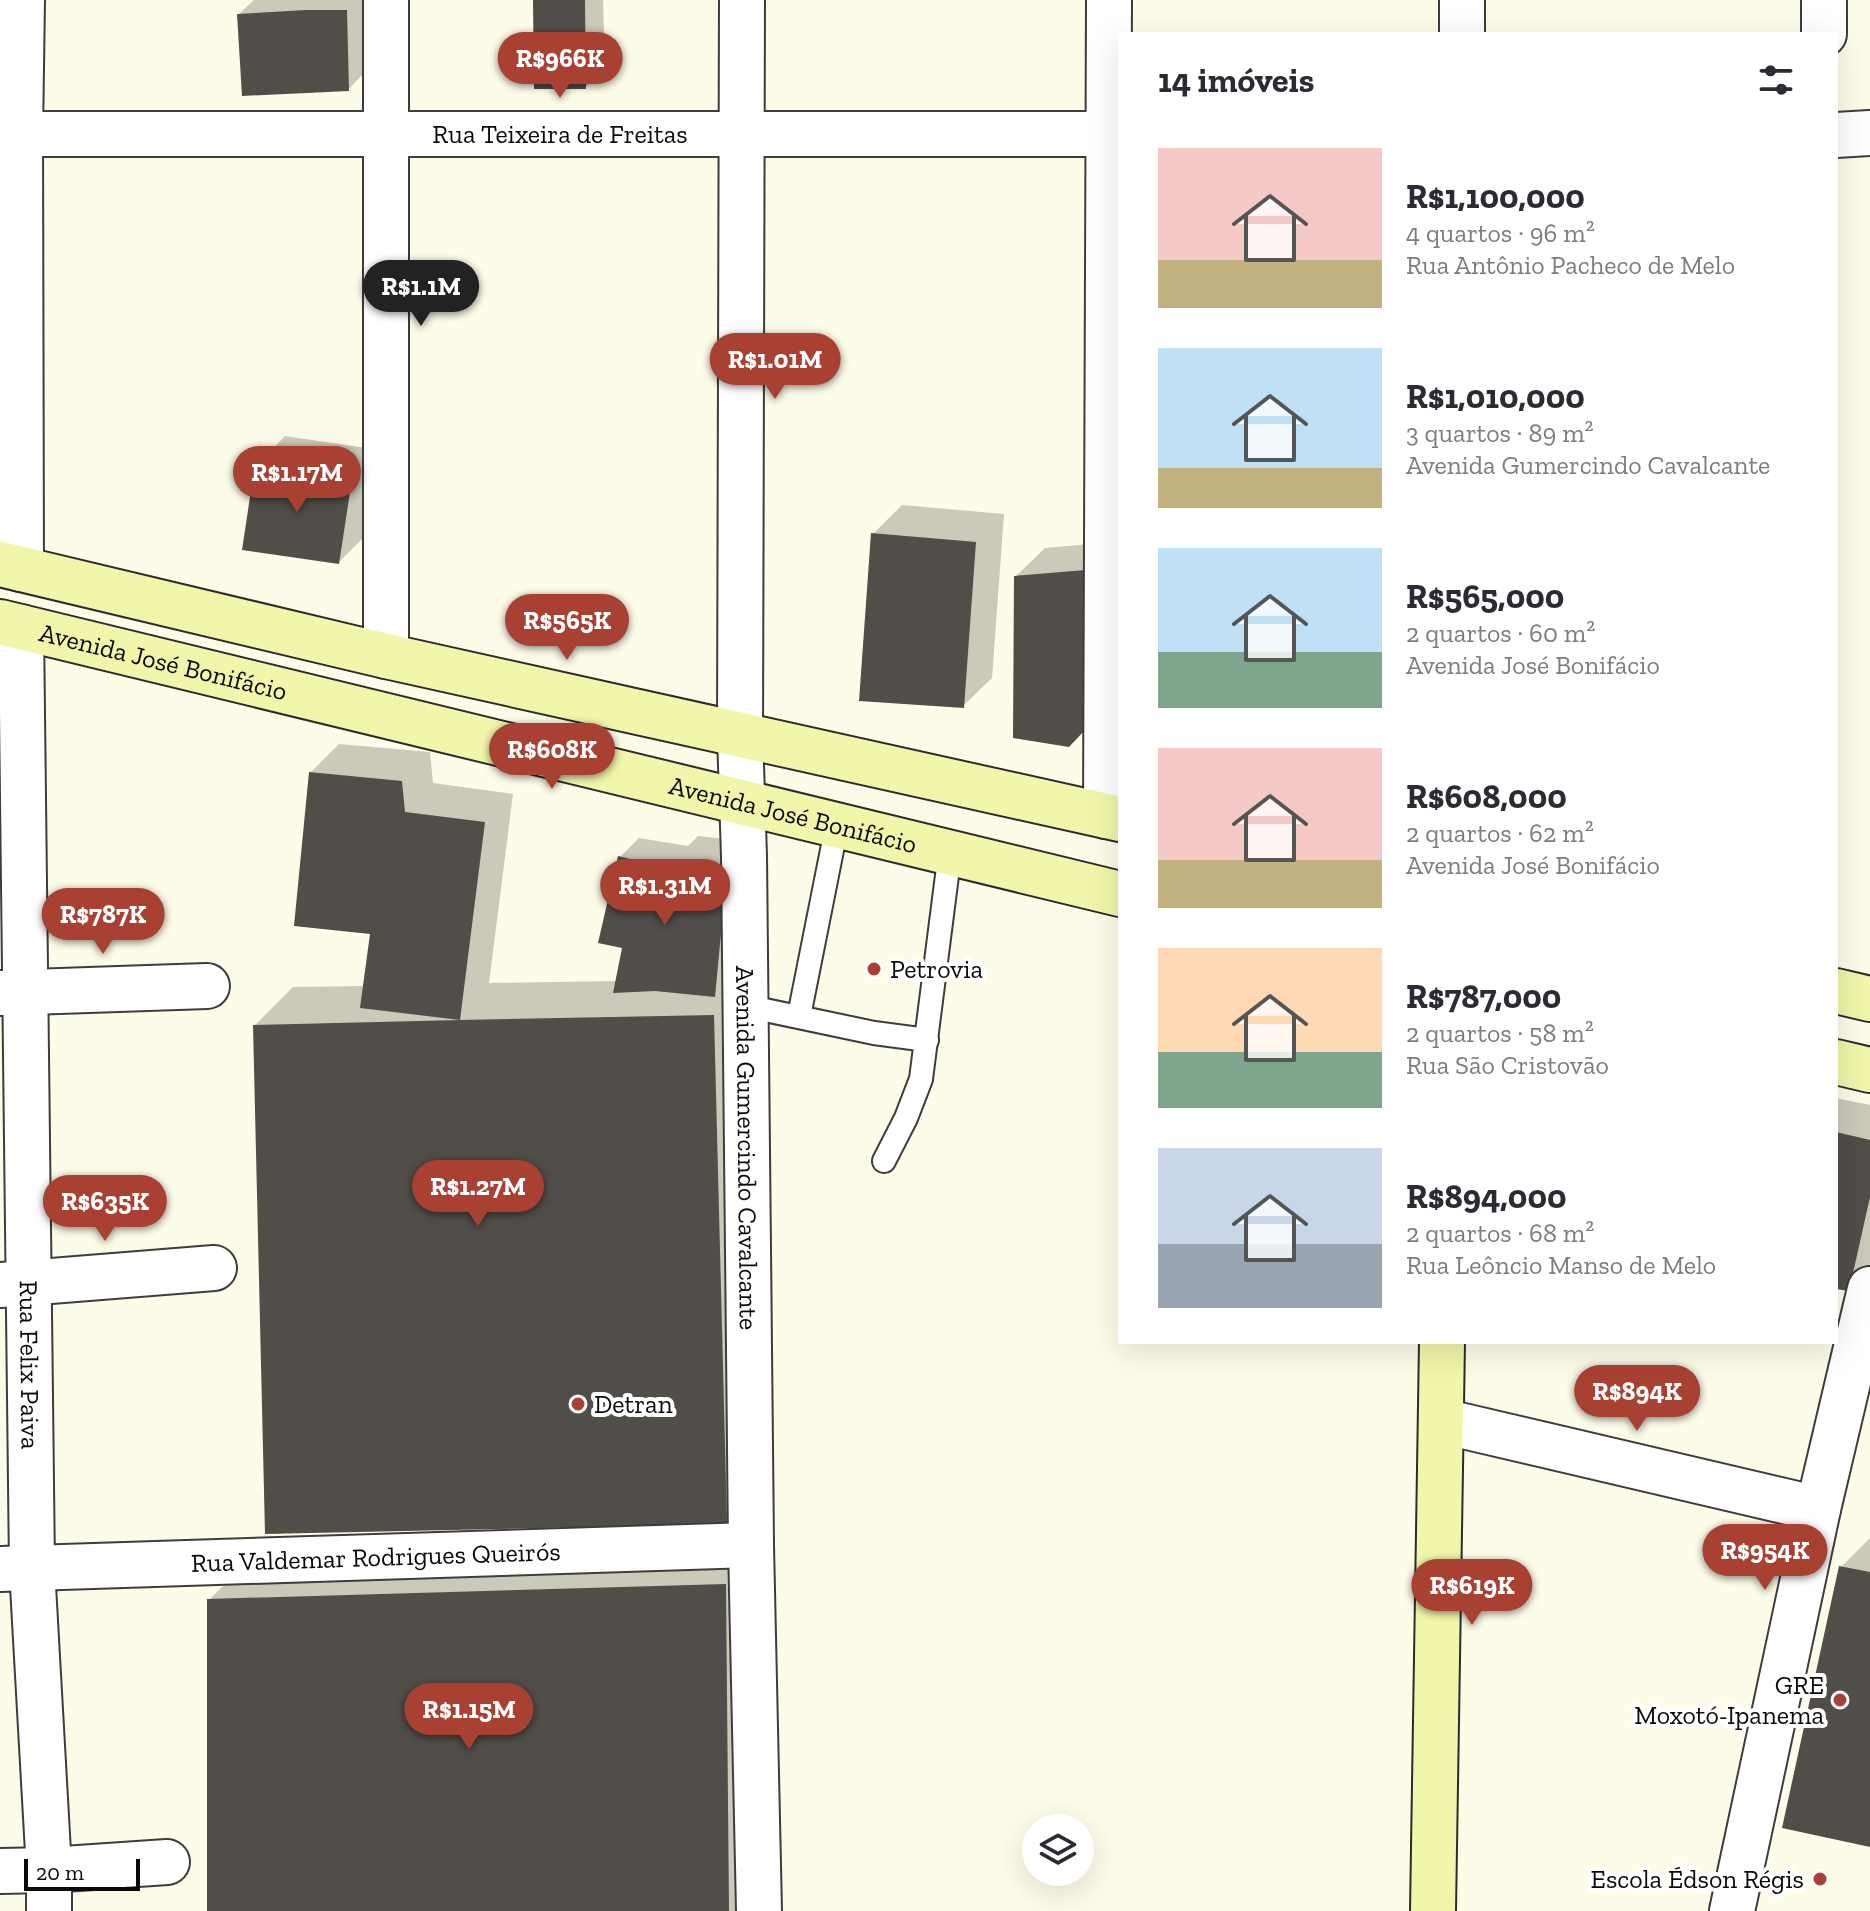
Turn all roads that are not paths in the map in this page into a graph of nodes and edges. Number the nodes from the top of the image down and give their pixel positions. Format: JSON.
{"nodes":[{"id":1,"x":22,"y":0,"type":"edge"},
{"id":2,"x":386,"y":0,"type":"edge"},
{"id":3,"x":742,"y":0,"type":"edge"},
{"id":4,"x":1109,"y":0,"type":"edge"},
{"id":5,"x":1462,"y":0,"type":"edge"},
{"id":6,"x":1824,"y":0,"type":"edge"},
{"id":7,"x":1462,"y":32,"type":"edge"},
{"id":8,"x":1824,"y":32,"type":"edge"},
{"id":9,"x":1870,"y":133,"type":"edge"},
{"id":10,"x":10,"y":134,"type":"edge"},
{"id":11,"x":388,"y":134,"type":"junction"},
{"id":12,"x":742,"y":134,"type":"junction"},
{"id":13,"x":1115,"y":134,"type":"edge"},
{"id":14,"x":1838,"y":135,"type":"edge"},
{"id":15,"x":10,"y":567,"type":"edge"},
{"id":16,"x":10,"y":625,"type":"edge"},
{"id":17,"x":386,"y":656,"type":"junction"},
{"id":18,"x":740,"y":735,"type":"junction"},
{"id":19,"x":741,"y":802,"type":"junction"},
{"id":20,"x":1113,"y":818,"type":"edge"},
{"id":21,"x":837,"y":825,"type":"junction"},
{"id":22,"x":950,"y":852,"type":"junction"},
{"id":23,"x":1118,"y":894,"type":"edge"},
{"id":24,"x":207,"y":986,"type":"dead end"},
{"id":25,"x":1838,"y":991,"type":"edge"},
{"id":26,"x":12,"y":993,"type":"edge"},
{"id":27,"x":1870,"y":999,"type":"edge"},
{"id":28,"x":746,"y":1006,"type":"junction"},
{"id":29,"x":799,"y":1016,"type":"junction"},
{"id":30,"x":927,"y":1040,"type":"junction"},
{"id":31,"x":1838,"y":1062,"type":"edge"},
{"id":32,"x":1870,"y":1070,"type":"edge"},
{"id":33,"x":884,"y":1161,"type":"dead end"},
{"id":34,"x":214,"y":1268,"type":"dead end"},
{"id":35,"x":14,"y":1285,"type":"edge"},
{"id":36,"x":1870,"y":1289,"type":"edge"},
{"id":37,"x":1442,"y":1344,"type":"edge"},
{"id":38,"x":1442,"y":1421,"type":"junction"},
{"id":39,"x":1818,"y":1509,"type":"junction"},
{"id":40,"x":751,"y":1545,"type":"junction"},
{"id":41,"x":16,"y":1568,"type":"edge"},
{"id":42,"x":167,"y":1862,"type":"dead end"},
{"id":43,"x":0,"y":1871,"type":"edge"},
{"id":44,"x":49,"y":1891,"type":"edge"},
{"id":45,"x":759,"y":1911,"type":"edge"},
{"id":46,"x":1433,"y":1911,"type":"edge"},
{"id":47,"x":1732,"y":1911,"type":"edge"}],
"edges":[{"from":1,"to":10,"type":"street"},
{"from":2,"to":11,"type":"street"},
{"from":3,"to":12,"type":"street","name":"Avenida Gumercindo Cavalcante"},
{"from":4,"to":13,"type":"street"},
{"from":5,"to":7,"type":"street"},
{"from":6,"to":8,"type":"street"},
{"from":9,"to":14,"type":"street"},
{"from":10,"to":11,"type":"street","name":"Rua Teixeira de Freitas"},
{"from":10,"to":15,"type":"street"},
{"from":11,"to":12,"type":"street","name":"Rua Teixeira de Freitas"},
{"from":11,"to":17,"type":"street"},
{"from":12,"to":13,"type":"street","name":"Rua Teixeira de Freitas"},
{"from":12,"to":18,"type":"street","name":"Avenida Gumercindo Cavalcante"},
{"from":13,"to":20,"type":"street"},
{"from":15,"to":17,"type":"main road"},
{"from":16,"to":19,"type":"main road","name":"Avenida José Bonifácio"},
{"from":16,"to":26,"type":"street","name":"Rua Felix Paiva"},
{"from":17,"to":18,"type":"main road"},
{"from":18,"to":19,"type":"street","name":"Avenida Gumercindo Cavalcante"},
{"from":18,"to":20,"type":"main road"},
{"from":19,"to":21,"type":"main road","name":"Avenida José Bonifácio"},
{"from":19,"to":28,"type":"street","name":"Avenida Gumercindo Cavalcante"},
{"from":21,"to":22,"type":"main road","name":"Avenida José Bonifácio"},
{"from":21,"to":29,"type":"lane"},
{"from":22,"to":23,"type":"main road","name":"Avenida José Bonifácio"},
{"from":22,"to":30,"type":"lane"},
{"from":24,"to":26,"type":"street"},
{"from":25,"to":27,"type":"main road"},
{"from":26,"to":35,"type":"street","name":"Rua Felix Paiva"},
{"from":28,"to":29,"type":"lane"},
{"from":28,"to":40,"type":"street","name":"Avenida Gumercindo Cavalcante"},
{"from":29,"to":30,"type":"lane"},
{"from":30,"to":33,"type":"lane"},
{"from":31,"to":32,"type":"main road"},
{"from":34,"to":35,"type":"street"},
{"from":35,"to":41,"type":"street","name":"Rua Felix Paiva"},
{"from":36,"to":39,"type":"street"},
{"from":37,"to":38,"type":"main road"},
{"from":38,"to":39,"type":"street"},
{"from":38,"to":46,"type":"main road"},
{"from":39,"to":47,"type":"street"},
{"from":40,"to":41,"type":"street","name":"Rua Valdemar Rodrigues Queirós"},
{"from":40,"to":45,"type":"street","name":"Avenida Gumercindo Cavalcante"},
{"from":41,"to":44,"type":"street","name":"Rua Felix Paiva"},
{"from":42,"to":44,"type":"street"},
{"from":43,"to":44,"type":"street"}]}
